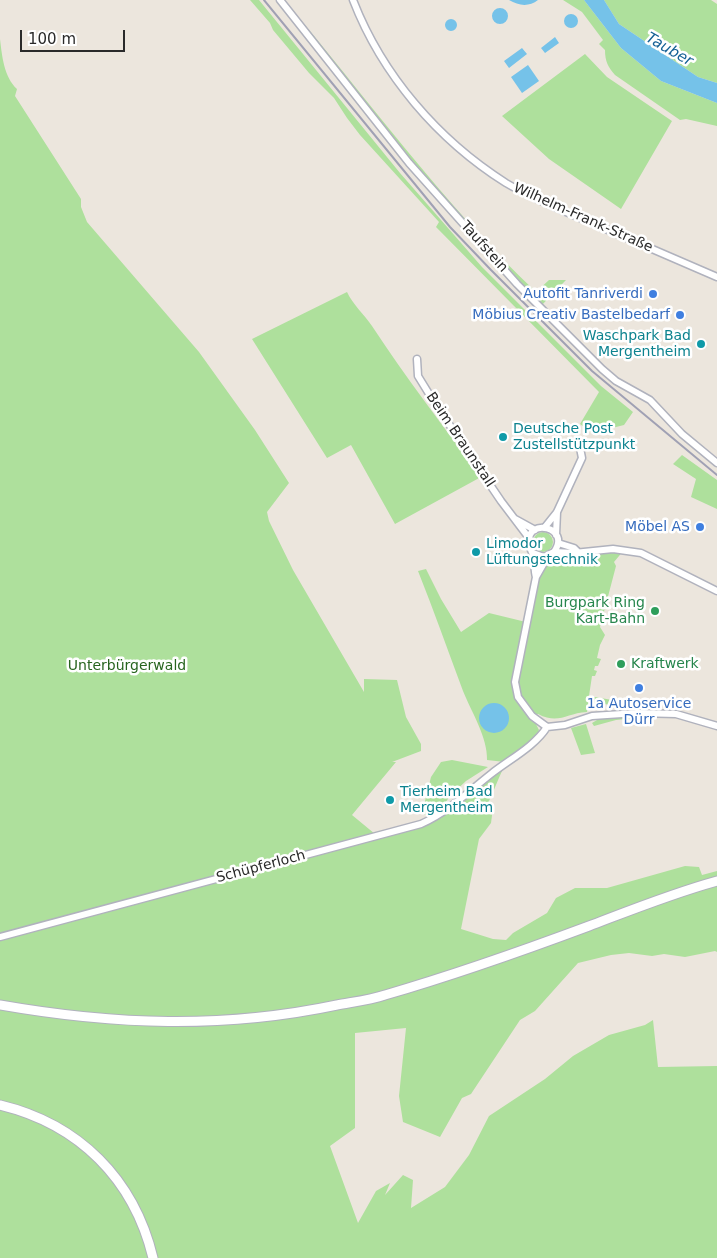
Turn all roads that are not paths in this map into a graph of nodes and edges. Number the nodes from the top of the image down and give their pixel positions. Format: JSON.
{"nodes":[{"id":1,"x":280,"y":0,"type":"edge"},
{"id":2,"x":354,"y":0,"type":"edge"},
{"id":3,"x":717,"y":277,"type":"edge"},
{"id":4,"x":417,"y":359,"type":"dead end"},
{"id":5,"x":580,"y":448,"type":"dead end"},
{"id":6,"x":717,"y":464,"type":"edge"},
{"id":7,"x":557,"y":512,"type":"junction"},
{"id":8,"x":514,"y":518,"type":"junction"},
{"id":9,"x":545,"y":527,"type":"junction"},
{"id":10,"x":535,"y":530,"type":"junction"},
{"id":11,"x":556,"y":535,"type":"junction"},
{"id":12,"x":529,"y":538,"type":"junction"},
{"id":13,"x":558,"y":543,"type":"junction"},
{"id":14,"x":533,"y":552,"type":"junction"},
{"id":15,"x":578,"y":552,"type":"junction"},
{"id":16,"x":551,"y":554,"type":"junction"},
{"id":17,"x":536,"y":577,"type":"junction"},
{"id":18,"x":717,"y":591,"type":"edge"},
{"id":19,"x":717,"y":726,"type":"edge"},
{"id":20,"x":548,"y":727,"type":"junction"},
{"id":21,"x":717,"y":881,"type":"edge"},
{"id":22,"x":0,"y":937,"type":"edge"},
{"id":23,"x":0,"y":1006,"type":"edge"},
{"id":24,"x":0,"y":1105,"type":"edge"},
{"id":25,"x":153,"y":1258,"type":"edge"}],
"edges":[{"from":1,"to":6,"type":"street","name":"Taufstein"},
{"from":2,"to":3,"type":"street","name":"Wilhelm-Frank-Straße"},
{"from":4,"to":8,"type":"street","name":"Beim Braunstall"},
{"from":5,"to":7,"type":"street"},
{"from":7,"to":9,"type":"street"},
{"from":7,"to":11,"type":"street"},
{"from":8,"to":10,"type":"street","name":"Beim Braunstall"},
{"from":8,"to":12,"type":"street","name":"Beim Braunstall"},
{"from":9,"to":10,"type":"street"},
{"from":9,"to":11,"type":"street"},
{"from":10,"to":12,"type":"street"},
{"from":11,"to":13,"type":"street"},
{"from":12,"to":14,"type":"street"},
{"from":13,"to":15,"type":"street"},
{"from":13,"to":16,"type":"street"},
{"from":14,"to":16,"type":"street"},
{"from":14,"to":17,"type":"street"},
{"from":15,"to":16,"type":"street"},
{"from":15,"to":18,"type":"street"},
{"from":16,"to":17,"type":"street"},
{"from":17,"to":20,"type":"street"},
{"from":19,"to":20,"type":"street"},
{"from":20,"to":22,"type":"street","name":"Schüpferloch"},
{"from":21,"to":23,"type":"main road"},
{"from":24,"to":25,"type":"main road"}]}
